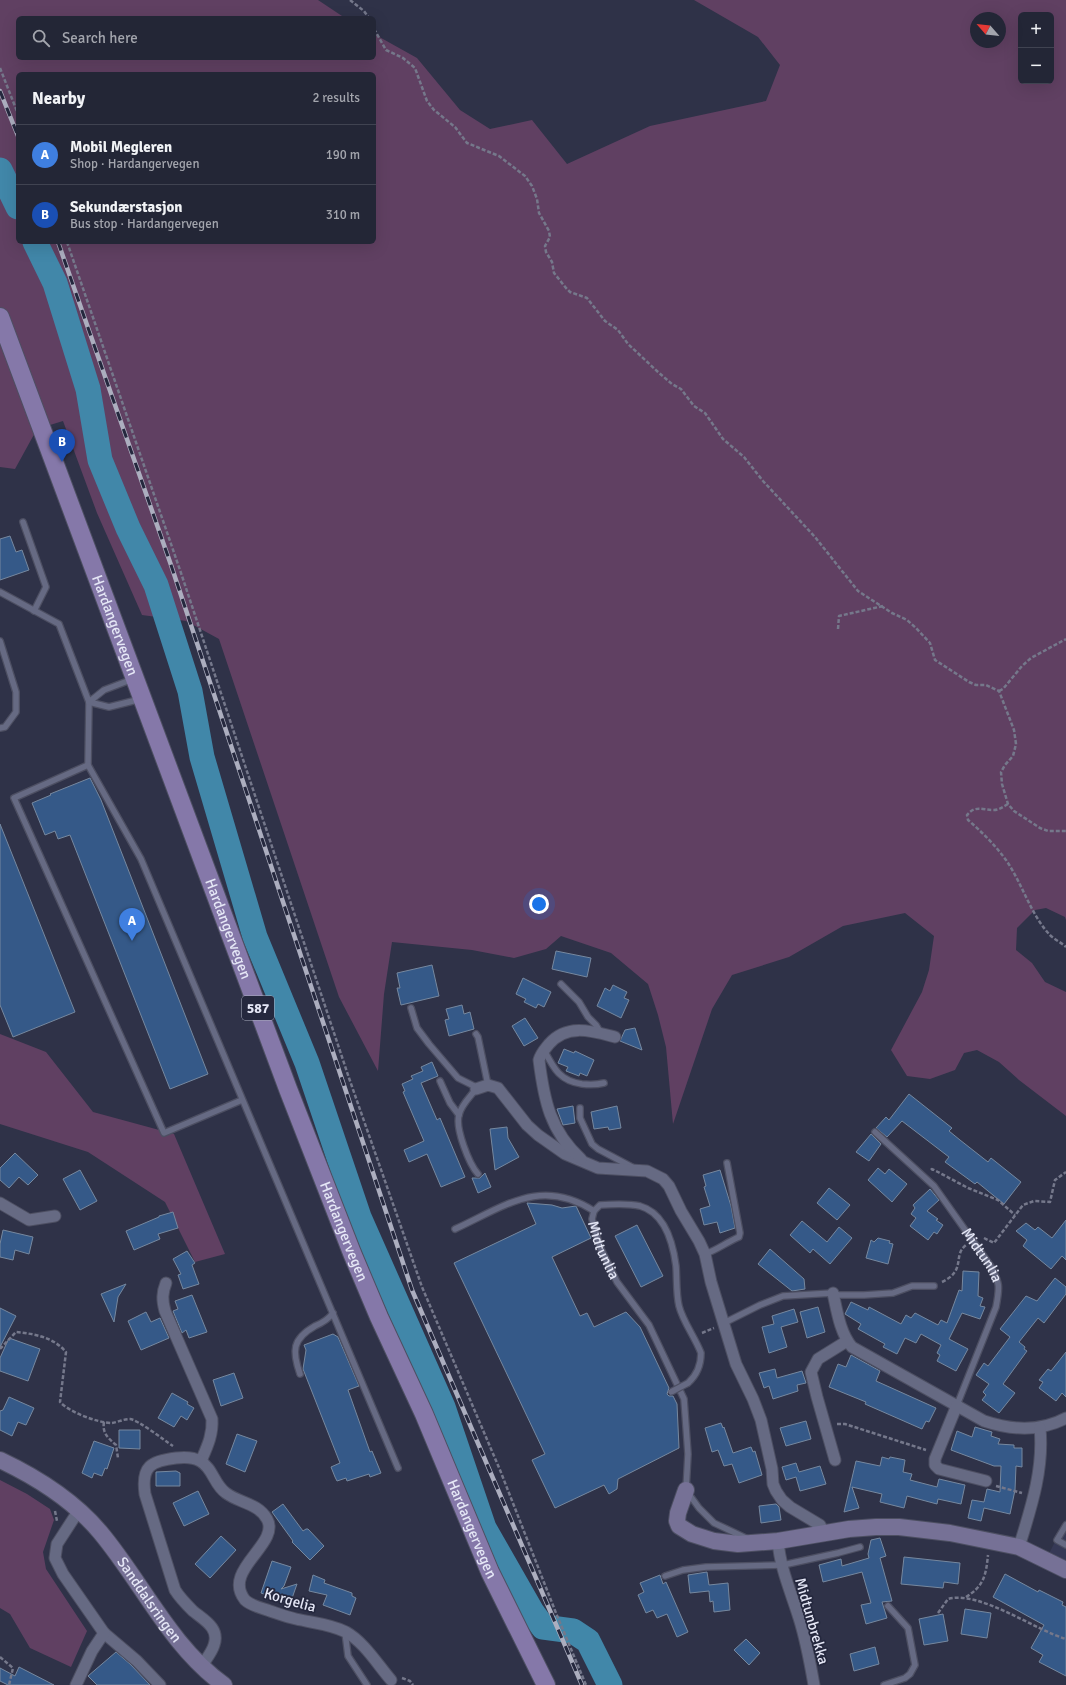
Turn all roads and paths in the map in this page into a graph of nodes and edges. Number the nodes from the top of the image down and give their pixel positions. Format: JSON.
{"nodes":[{"id":1,"x":350,"y":0,"type":"edge"},
{"id":2,"x":368,"y":16,"type":"edge"},
{"id":3,"x":376,"y":32,"type":"edge"},
{"id":4,"x":0,"y":68,"type":"edge"},
{"id":5,"x":16,"y":109,"type":"edge"},
{"id":6,"x":67,"y":244,"type":"edge"},
{"id":7,"x":0,"y":317,"type":"edge"},
{"id":8,"x":23,"y":522,"type":"dead end"},
{"id":9,"x":0,"y":592,"type":"edge"},
{"id":10,"x":883,"y":606,"type":"junction"},
{"id":11,"x":34,"y":611,"type":"junction"},
{"id":12,"x":838,"y":629,"type":"dead end"},
{"id":13,"x":1066,"y":639,"type":"edge"},
{"id":14,"x":0,"y":641,"type":"edge"},
{"id":15,"x":134,"y":679,"type":"junction"},
{"id":16,"x":999,"y":690,"type":"junction"},
{"id":17,"x":142,"y":699,"type":"junction"},
{"id":18,"x":89,"y":702,"type":"junction"},
{"id":19,"x":0,"y":728,"type":"edge"},
{"id":20,"x":88,"y":765,"type":"junction"},
{"id":21,"x":1008,"y":804,"type":"junction"},
{"id":22,"x":1066,"y":831,"type":"edge"},
{"id":23,"x":1066,"y":946,"type":"edge"},
{"id":24,"x":561,"y":984,"type":"dead end"},
{"id":25,"x":411,"y":1008,"type":"dead end"},
{"id":26,"x":598,"y":1032,"type":"junction"},
{"id":27,"x":476,"y":1034,"type":"dead end"},
{"id":28,"x":615,"y":1036,"type":"dead end"},
{"id":29,"x":544,"y":1050,"type":"junction"},
{"id":30,"x":440,"y":1081,"type":"dead end"},
{"id":31,"x":604,"y":1083,"type":"dead end"},
{"id":32,"x":488,"y":1085,"type":"junction"},
{"id":33,"x":476,"y":1089,"type":"junction"},
{"id":34,"x":242,"y":1100,"type":"junction"},
{"id":35,"x":580,"y":1108,"type":"dead end"},
{"id":36,"x":458,"y":1115,"type":"junction"},
{"id":37,"x":875,"y":1132,"type":"dead end"},
{"id":38,"x":727,"y":1163,"type":"dead end"},
{"id":39,"x":587,"y":1164,"type":"junction"},
{"id":40,"x":635,"y":1169,"type":"junction"},
{"id":41,"x":1066,"y":1172,"type":"edge"},
{"id":42,"x":478,"y":1174,"type":"dead end"},
{"id":43,"x":923,"y":1176,"type":"junction"},
{"id":44,"x":0,"y":1203,"type":"edge"},
{"id":45,"x":594,"y":1210,"type":"junction"},
{"id":46,"x":55,"y":1216,"type":"dead end"},
{"id":47,"x":455,"y":1229,"type":"dead end"},
{"id":48,"x":705,"y":1254,"type":"junction"},
{"id":49,"x":166,"y":1283,"type":"dead end"},
{"id":50,"x":934,"y":1286,"type":"dead end"},
{"id":51,"x":833,"y":1293,"type":"junction"},
{"id":52,"x":333,"y":1314,"type":"junction"},
{"id":53,"x":724,"y":1323,"type":"junction"},
{"id":54,"x":694,"y":1337,"type":"junction"},
{"id":55,"x":847,"y":1341,"type":"junction"},
{"id":56,"x":0,"y":1350,"type":"edge"},
{"id":57,"x":300,"y":1374,"type":"dead end"},
{"id":58,"x":671,"y":1392,"type":"dead end"},
{"id":59,"x":957,"y":1405,"type":"junction"},
{"id":60,"x":1066,"y":1418,"type":"edge"},
{"id":61,"x":104,"y":1422,"type":"junction"},
{"id":62,"x":826,"y":1428,"type":"junction"},
{"id":63,"x":1040,"y":1428,"type":"junction"},
{"id":64,"x":176,"y":1448,"type":"dead end"},
{"id":65,"x":937,"y":1453,"type":"junction"},
{"id":66,"x":118,"y":1458,"type":"dead end"},
{"id":67,"x":0,"y":1460,"type":"edge"},
{"id":68,"x":835,"y":1460,"type":"dead end"},
{"id":69,"x":201,"y":1461,"type":"junction"},
{"id":70,"x":398,"y":1468,"type":"dead end"},
{"id":71,"x":986,"y":1481,"type":"joint"},
{"id":72,"x":686,"y":1490,"type":"junction"},
{"id":73,"x":1034,"y":1495,"type":"junction"},
{"id":74,"x":79,"y":1510,"type":"junction"},
{"id":75,"x":1066,"y":1525,"type":"edge"},
{"id":76,"x":824,"y":1533,"type":"junction"},
{"id":77,"x":778,"y":1541,"type":"junction"},
{"id":78,"x":757,"y":1542,"type":"junction"},
{"id":79,"x":1066,"y":1545,"type":"edge"},
{"id":80,"x":860,"y":1547,"type":"dead end"},
{"id":81,"x":1019,"y":1547,"type":"junction"},
{"id":82,"x":989,"y":1548,"type":"dead end"},
{"id":83,"x":783,"y":1565,"type":"junction"},
{"id":84,"x":1066,"y":1570,"type":"edge"},
{"id":85,"x":665,"y":1576,"type":"dead end"},
{"id":86,"x":965,"y":1598,"type":"junction"},
{"id":87,"x":888,"y":1606,"type":"dead end"},
{"id":88,"x":938,"y":1613,"type":"dead end"},
{"id":89,"x":345,"y":1632,"type":"junction"},
{"id":90,"x":104,"y":1633,"type":"junction"},
{"id":91,"x":1066,"y":1639,"type":"edge"},
{"id":92,"x":0,"y":1657,"type":"edge"},
{"id":93,"x":202,"y":1666,"type":"junction"},
{"id":94,"x":391,"y":1680,"type":"dead end"},
{"id":95,"x":9,"y":1685,"type":"edge"},
{"id":96,"x":76,"y":1685,"type":"edge"},
{"id":97,"x":160,"y":1685,"type":"edge"},
{"id":98,"x":224,"y":1685,"type":"edge"},
{"id":99,"x":367,"y":1685,"type":"edge"},
{"id":100,"x":546,"y":1685,"type":"edge"},
{"id":101,"x":586,"y":1685,"type":"edge"},
{"id":102,"x":814,"y":1685,"type":"edge"},
{"id":103,"x":884,"y":1685,"type":"edge"}],
"edges":[{"from":1,"to":2,"type":"path"},
{"from":3,"to":10,"type":"path"},
{"from":4,"to":5,"type":"path"},
{"from":6,"to":101,"type":"path"},
{"from":7,"to":15,"type":"main road","name":"Hardangervegen","number":"587"},
{"from":8,"to":11,"type":"lane"},
{"from":9,"to":11,"type":"lane"},
{"from":10,"to":12,"type":"path"},
{"from":10,"to":16,"type":"path"},
{"from":11,"to":18,"type":"lane"},
{"from":13,"to":16,"type":"path"},
{"from":14,"to":19,"type":"lane"},
{"from":15,"to":17,"type":"main road","name":"Hardangervegen","number":"587"},
{"from":15,"to":18,"type":"lane"},
{"from":16,"to":21,"type":"path"},
{"from":17,"to":18,"type":"lane"},
{"from":17,"to":100,"type":"main road","name":"Hardangervegen","number":"587"},
{"from":18,"to":20,"type":"lane"},
{"from":20,"to":34,"type":"lane"},
{"from":20,"to":34,"type":"lane"},
{"from":21,"to":22,"type":"path"},
{"from":21,"to":23,"type":"path"},
{"from":24,"to":26,"type":"lane"},
{"from":25,"to":33,"type":"lane"},
{"from":26,"to":28,"type":"street"},
{"from":26,"to":29,"type":"street"},
{"from":27,"to":32,"type":"lane"},
{"from":29,"to":31,"type":"lane"},
{"from":29,"to":39,"type":"street"},
{"from":30,"to":36,"type":"lane"},
{"from":32,"to":33,"type":"street"},
{"from":32,"to":39,"type":"street"},
{"from":33,"to":36,"type":"lane"},
{"from":34,"to":52,"type":"lane"},
{"from":35,"to":40,"type":"lane"},
{"from":36,"to":42,"type":"lane"},
{"from":37,"to":43,"type":"lane","name":"Midtunlia"},
{"from":38,"to":48,"type":"lane"},
{"from":39,"to":40,"type":"street"},
{"from":40,"to":48,"type":"street"},
{"from":41,"to":43,"type":"path"},
{"from":43,"to":59,"type":"lane","name":"Midtunlia"},
{"from":44,"to":46,"type":"street"},
{"from":45,"to":47,"type":"lane"},
{"from":45,"to":54,"type":"lane","name":"Midtunlia"},
{"from":45,"to":72,"type":"lane","name":"Midtunlia"},
{"from":48,"to":53,"type":"street"},
{"from":49,"to":69,"type":"street"},
{"from":50,"to":51,"type":"lane"},
{"from":51,"to":53,"type":"lane"},
{"from":51,"to":55,"type":"street"},
{"from":52,"to":57,"type":"lane"},
{"from":52,"to":70,"type":"lane"},
{"from":53,"to":54,"type":"path"},
{"from":53,"to":76,"type":"street"},
{"from":54,"to":58,"type":"lane","name":"Midtunlia","bridge":true},
{"from":55,"to":59,"type":"street"},
{"from":55,"to":62,"type":"street"},
{"from":56,"to":61,"type":"path"},
{"from":59,"to":63,"type":"street"},
{"from":59,"to":65,"type":"street","name":"Midtunlia"},
{"from":60,"to":63,"type":"street"},
{"from":61,"to":64,"type":"path"},
{"from":61,"to":66,"type":"path"},
{"from":62,"to":65,"type":"path"},
{"from":62,"to":68,"type":"street"},
{"from":63,"to":73,"type":"street"},
{"from":65,"to":71,"type":"street"},
{"from":67,"to":74,"type":"street","name":"Sanddalsringen"},
{"from":69,"to":89,"type":"street","name":"Korgelia"},
{"from":69,"to":93,"type":"street"},
{"from":71,"to":73,"type":"path"},
{"from":72,"to":78,"type":"lane","name":"Midtunlia"},
{"from":72,"to":78,"type":"street","name":"Midtunlia"},
{"from":73,"to":81,"type":"street"},
{"from":74,"to":90,"type":"street"},
{"from":74,"to":93,"type":"street","name":"Sanddalsringen"},
{"from":75,"to":79,"type":"lane"},
{"from":76,"to":77,"type":"street","name":"Midtunlia"},
{"from":76,"to":81,"type":"street","name":"Midtunlia"},
{"from":77,"to":78,"type":"street","name":"Midtunlia"},
{"from":77,"to":83,"type":"street","name":"Midtunbrekka"},
{"from":80,"to":83,"type":"lane","name":"Midtunbrekka"},
{"from":81,"to":84,"type":"street","name":"Midtunlia"},
{"from":82,"to":86,"type":"path"},
{"from":83,"to":85,"type":"lane","name":"Midtunbrekka"},
{"from":83,"to":102,"type":"street","name":"Midtunbrekka"},
{"from":86,"to":88,"type":"path"},
{"from":86,"to":91,"type":"path"},
{"from":87,"to":103,"type":"lane"},
{"from":89,"to":94,"type":"street","name":"Korgelia"},
{"from":89,"to":99,"type":"lane"},
{"from":90,"to":96,"type":"street"},
{"from":90,"to":97,"type":"street"},
{"from":92,"to":95,"type":"path"},
{"from":93,"to":98,"type":"street","name":"Sanddalsringen"}]}
